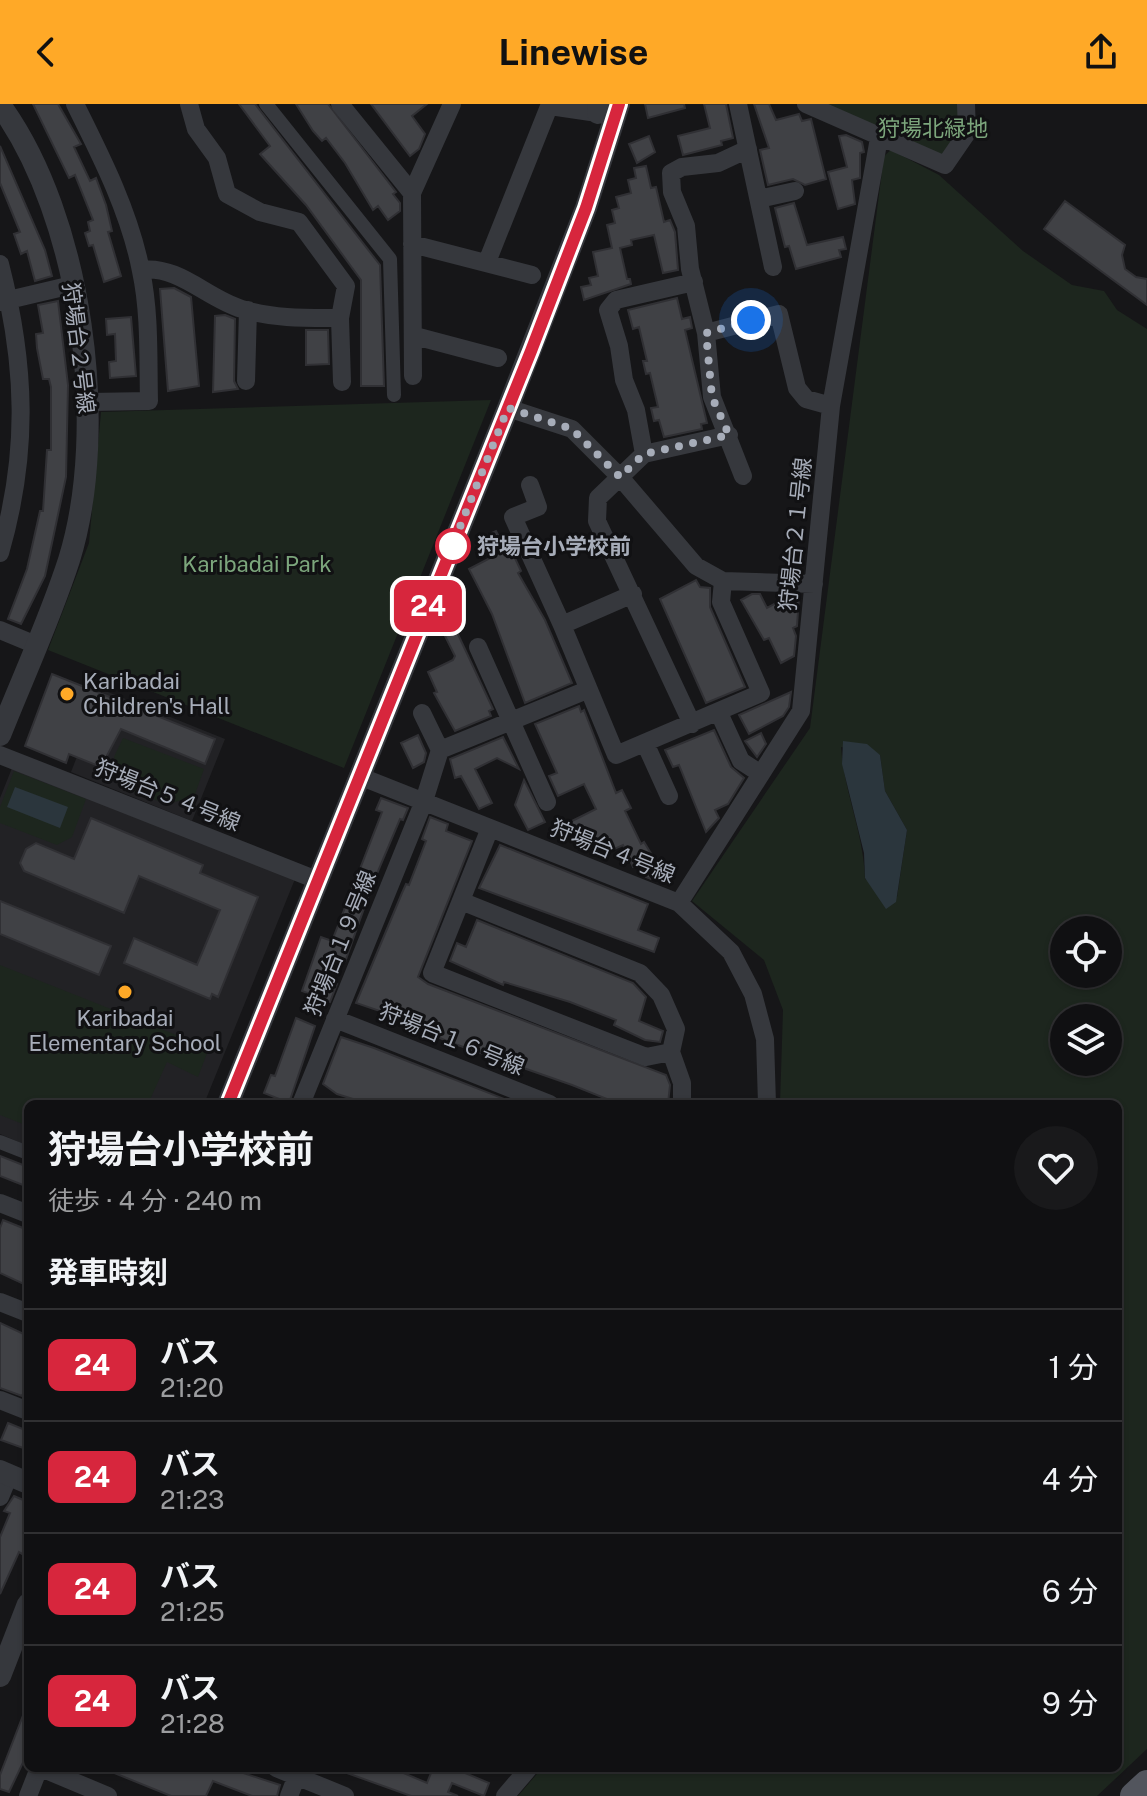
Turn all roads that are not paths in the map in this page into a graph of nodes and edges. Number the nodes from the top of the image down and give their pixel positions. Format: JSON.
{"nodes":[{"id":1,"x":75,"y":104,"type":"edge"},
{"id":2,"x":189,"y":104,"type":"edge"},
{"id":3,"x":266,"y":104,"type":"edge"},
{"id":4,"x":340,"y":104,"type":"edge"},
{"id":5,"x":452,"y":104,"type":"edge"},
{"id":6,"x":738,"y":104,"type":"edge"},
{"id":7,"x":806,"y":104,"type":"edge"},
{"id":8,"x":966,"y":104,"type":"edge"},
{"id":9,"x":0,"y":105,"type":"edge"},
{"id":10,"x":550,"y":105,"type":"edge"},
{"id":11,"x":608,"y":109,"type":"edge"},
{"id":12,"x":879,"y":138,"type":"junction"},
{"id":13,"x":748,"y":149,"type":"junction"},
{"id":14,"x":795,"y":191,"type":"dead end"},
{"id":15,"x":412,"y":193,"type":"junction"},
{"id":16,"x":759,"y":199,"type":"junction"},
{"id":17,"x":412,"y":244,"type":"junction"},
{"id":18,"x":487,"y":262,"type":"junction"},
{"id":19,"x":0,"y":264,"type":"edge"},
{"id":20,"x":773,"y":267,"type":"dead end"},
{"id":21,"x":141,"y":270,"type":"junction"},
{"id":22,"x":532,"y":275,"type":"dead end"},
{"id":23,"x":694,"y":282,"type":"junction"},
{"id":24,"x":72,"y":285,"type":"junction"},
{"id":25,"x":4,"y":301,"type":"edge"},
{"id":26,"x":248,"y":310,"type":"junction"},
{"id":27,"x":340,"y":318,"type":"junction"},
{"id":28,"x":706,"y":333,"type":"junction"},
{"id":29,"x":415,"y":336,"type":"junction"},
{"id":30,"x":498,"y":358,"type":"dead end"},
{"id":31,"x":413,"y":376,"type":"dead end"},
{"id":32,"x":246,"y":381,"type":"dead end"},
{"id":33,"x":342,"y":382,"type":"dead end"},
{"id":34,"x":394,"y":395,"type":"dead end"},
{"id":35,"x":90,"y":402,"type":"junction"},
{"id":36,"x":831,"y":406,"type":"junction"},
{"id":37,"x":508,"y":408,"type":"junction"},
{"id":38,"x":729,"y":435,"type":"junction"},
{"id":39,"x":644,"y":454,"type":"junction"},
{"id":40,"x":743,"y":476,"type":"dead end"},
{"id":41,"x":620,"y":477,"type":"junction"},
{"id":42,"x":530,"y":485,"type":"dead end"},
{"id":43,"x":0,"y":553,"type":"edge"},
{"id":44,"x":723,"y":581,"type":"junction"},
{"id":45,"x":814,"y":584,"type":"junction"},
{"id":46,"x":633,"y":594,"type":"junction"},
{"id":47,"x":562,"y":625,"type":"junction"},
{"id":48,"x":0,"y":630,"type":"edge"},
{"id":49,"x":36,"y":645,"type":"junction"},
{"id":50,"x":478,"y":647,"type":"dead end"},
{"id":51,"x":587,"y":690,"type":"junction"},
{"id":52,"x":422,"y":713,"type":"dead end"},
{"id":53,"x":719,"y":713,"type":"junction"},
{"id":54,"x":510,"y":721,"type":"junction"},
{"id":55,"x":692,"y":724,"type":"junction"},
{"id":56,"x":0,"y":735,"type":"edge"},
{"id":57,"x":645,"y":743,"type":"junction"},
{"id":58,"x":440,"y":750,"type":"junction"},
{"id":59,"x":0,"y":755,"type":"edge"},
{"id":60,"x":761,"y":774,"type":"junction"},
{"id":61,"x":359,"y":776,"type":"junction"},
{"id":62,"x":669,"y":796,"type":"dead end"},
{"id":63,"x":424,"y":801,"type":"junction"},
{"id":64,"x":547,"y":802,"type":"dead end"},
{"id":65,"x":490,"y":828,"type":"junction"},
{"id":66,"x":317,"y":880,"type":"junction"},
{"id":67,"x":461,"y":901,"type":"junction"},
{"id":68,"x":679,"y":903,"type":"junction"},
{"id":69,"x":335,"y":1019,"type":"junction"},
{"id":70,"x":671,"y":1052,"type":"junction"},
{"id":71,"x":230,"y":1100,"type":"edge"},
{"id":72,"x":305,"y":1100,"type":"edge"},
{"id":73,"x":540,"y":1100,"type":"edge"},
{"id":74,"x":682,"y":1100,"type":"edge"},
{"id":75,"x":767,"y":1100,"type":"edge"},
{"id":76,"x":0,"y":1142,"type":"edge"},
{"id":77,"x":24,"y":1151,"type":"edge"},
{"id":78,"x":0,"y":1203,"type":"edge"},
{"id":79,"x":24,"y":1212,"type":"edge"},
{"id":80,"x":0,"y":1302,"type":"edge"},
{"id":81,"x":24,"y":1311,"type":"edge"},
{"id":82,"x":0,"y":1400,"type":"edge"},
{"id":83,"x":24,"y":1409,"type":"edge"},
{"id":84,"x":12,"y":1477,"type":"edge"},
{"id":85,"x":0,"y":1497,"type":"edge"},
{"id":86,"x":24,"y":1614,"type":"edge"},
{"id":87,"x":0,"y":1676,"type":"edge"},
{"id":88,"x":38,"y":1772,"type":"edge"},
{"id":89,"x":50,"y":1772,"type":"edge"},
{"id":90,"x":299,"y":1772,"type":"edge"},
{"id":91,"x":520,"y":1772,"type":"edge"},
{"id":92,"x":1147,"y":1784,"type":"edge"},
{"id":93,"x":28,"y":1796,"type":"edge"},
{"id":94,"x":108,"y":1796,"type":"edge"},
{"id":95,"x":289,"y":1796,"type":"edge"},
{"id":96,"x":345,"y":1796,"type":"edge"},
{"id":97,"x":505,"y":1796,"type":"edge"},
{"id":98,"x":1134,"y":1796,"type":"edge"}],
"edges":[{"from":1,"to":21,"type":"street"},
{"from":2,"to":27,"type":"street"},
{"from":3,"to":34,"type":"street"},
{"from":4,"to":15,"type":"street"},
{"from":5,"to":15,"type":"street"},
{"from":6,"to":13,"type":"street"},
{"from":7,"to":12,"type":"street"},
{"from":8,"to":12,"type":"street"},
{"from":9,"to":24,"type":"street","name":"狩場台２号線"},
{"from":10,"to":11,"type":"street"},
{"from":10,"to":18,"type":"street"},
{"from":11,"to":37,"type":"street"},
{"from":12,"to":36,"type":"street","name":"狩場台２１号線"},
{"from":13,"to":16,"type":"street"},
{"from":13,"to":23,"type":"street"},
{"from":14,"to":16,"type":"street"},
{"from":15,"to":17,"type":"street"},
{"from":16,"to":20,"type":"street"},
{"from":17,"to":18,"type":"street"},
{"from":17,"to":29,"type":"street"},
{"from":18,"to":22,"type":"street"},
{"from":19,"to":25,"type":"street"},
{"from":21,"to":26,"type":"street"},
{"from":21,"to":35,"type":"street"},
{"from":23,"to":28,"type":"street"},
{"from":23,"to":39,"type":"street"},
{"from":24,"to":25,"type":"street"},
{"from":24,"to":35,"type":"street","name":"狩場台２号線"},
{"from":25,"to":43,"type":"street"},
{"from":26,"to":27,"type":"street"},
{"from":26,"to":32,"type":"street"},
{"from":27,"to":33,"type":"street"},
{"from":28,"to":36,"type":"street"},
{"from":28,"to":38,"type":"street"},
{"from":29,"to":30,"type":"street"},
{"from":29,"to":31,"type":"street"},
{"from":35,"to":49,"type":"street","name":"狩場台２号線"},
{"from":36,"to":45,"type":"street","name":"狩場台２１号線"},
{"from":37,"to":41,"type":"street"},
{"from":37,"to":61,"type":"street"},
{"from":38,"to":39,"type":"street"},
{"from":38,"to":40,"type":"street"},
{"from":39,"to":41,"type":"street"},
{"from":41,"to":44,"type":"street"},
{"from":41,"to":46,"type":"street"},
{"from":42,"to":47,"type":"street"},
{"from":44,"to":45,"type":"street"},
{"from":44,"to":53,"type":"street"},
{"from":45,"to":60,"type":"street","name":"狩場台２１号線"},
{"from":46,"to":47,"type":"street"},
{"from":46,"to":55,"type":"street"},
{"from":47,"to":51,"type":"street"},
{"from":48,"to":49,"type":"street"},
{"from":49,"to":56,"type":"street","name":"狩場台２号線"},
{"from":50,"to":54,"type":"street"},
{"from":51,"to":54,"type":"street"},
{"from":51,"to":57,"type":"street"},
{"from":52,"to":58,"type":"street"},
{"from":53,"to":55,"type":"street"},
{"from":53,"to":60,"type":"street"},
{"from":54,"to":58,"type":"street"},
{"from":54,"to":64,"type":"street"},
{"from":55,"to":57,"type":"street"},
{"from":57,"to":62,"type":"street"},
{"from":58,"to":63,"type":"street","name":"狩場台１９号線"},
{"from":59,"to":66,"type":"street","name":"狩場台５４号線"},
{"from":60,"to":68,"type":"street","name":"狩場台２１号線"},
{"from":61,"to":63,"type":"street","name":"狩場台４号線"},
{"from":61,"to":66,"type":"street"},
{"from":63,"to":65,"type":"street","name":"狩場台４号線"},
{"from":63,"to":69,"type":"street","name":"狩場台１９号線"},
{"from":65,"to":67,"type":"street"},
{"from":65,"to":68,"type":"street","name":"狩場台４号線"},
{"from":66,"to":71,"type":"street"},
{"from":67,"to":70,"type":"street"},
{"from":67,"to":70,"type":"street"},
{"from":68,"to":75,"type":"street","name":"狩場台４号線"},
{"from":69,"to":72,"type":"street","name":"狩場台１９号線"},
{"from":69,"to":73,"type":"street","name":"狩場台１６号線"},
{"from":70,"to":74,"type":"street"},
{"from":76,"to":77,"type":"street"},
{"from":78,"to":79,"type":"street"},
{"from":80,"to":81,"type":"street"},
{"from":82,"to":83,"type":"street"},
{"from":84,"to":85,"type":"street"},
{"from":86,"to":87,"type":"street"},
{"from":88,"to":93,"type":"street"},
{"from":89,"to":94,"type":"street"},
{"from":90,"to":95,"type":"street"},
{"from":90,"to":96,"type":"street"},
{"from":91,"to":97,"type":"street"},
{"from":92,"to":98,"type":"main road"}]}
